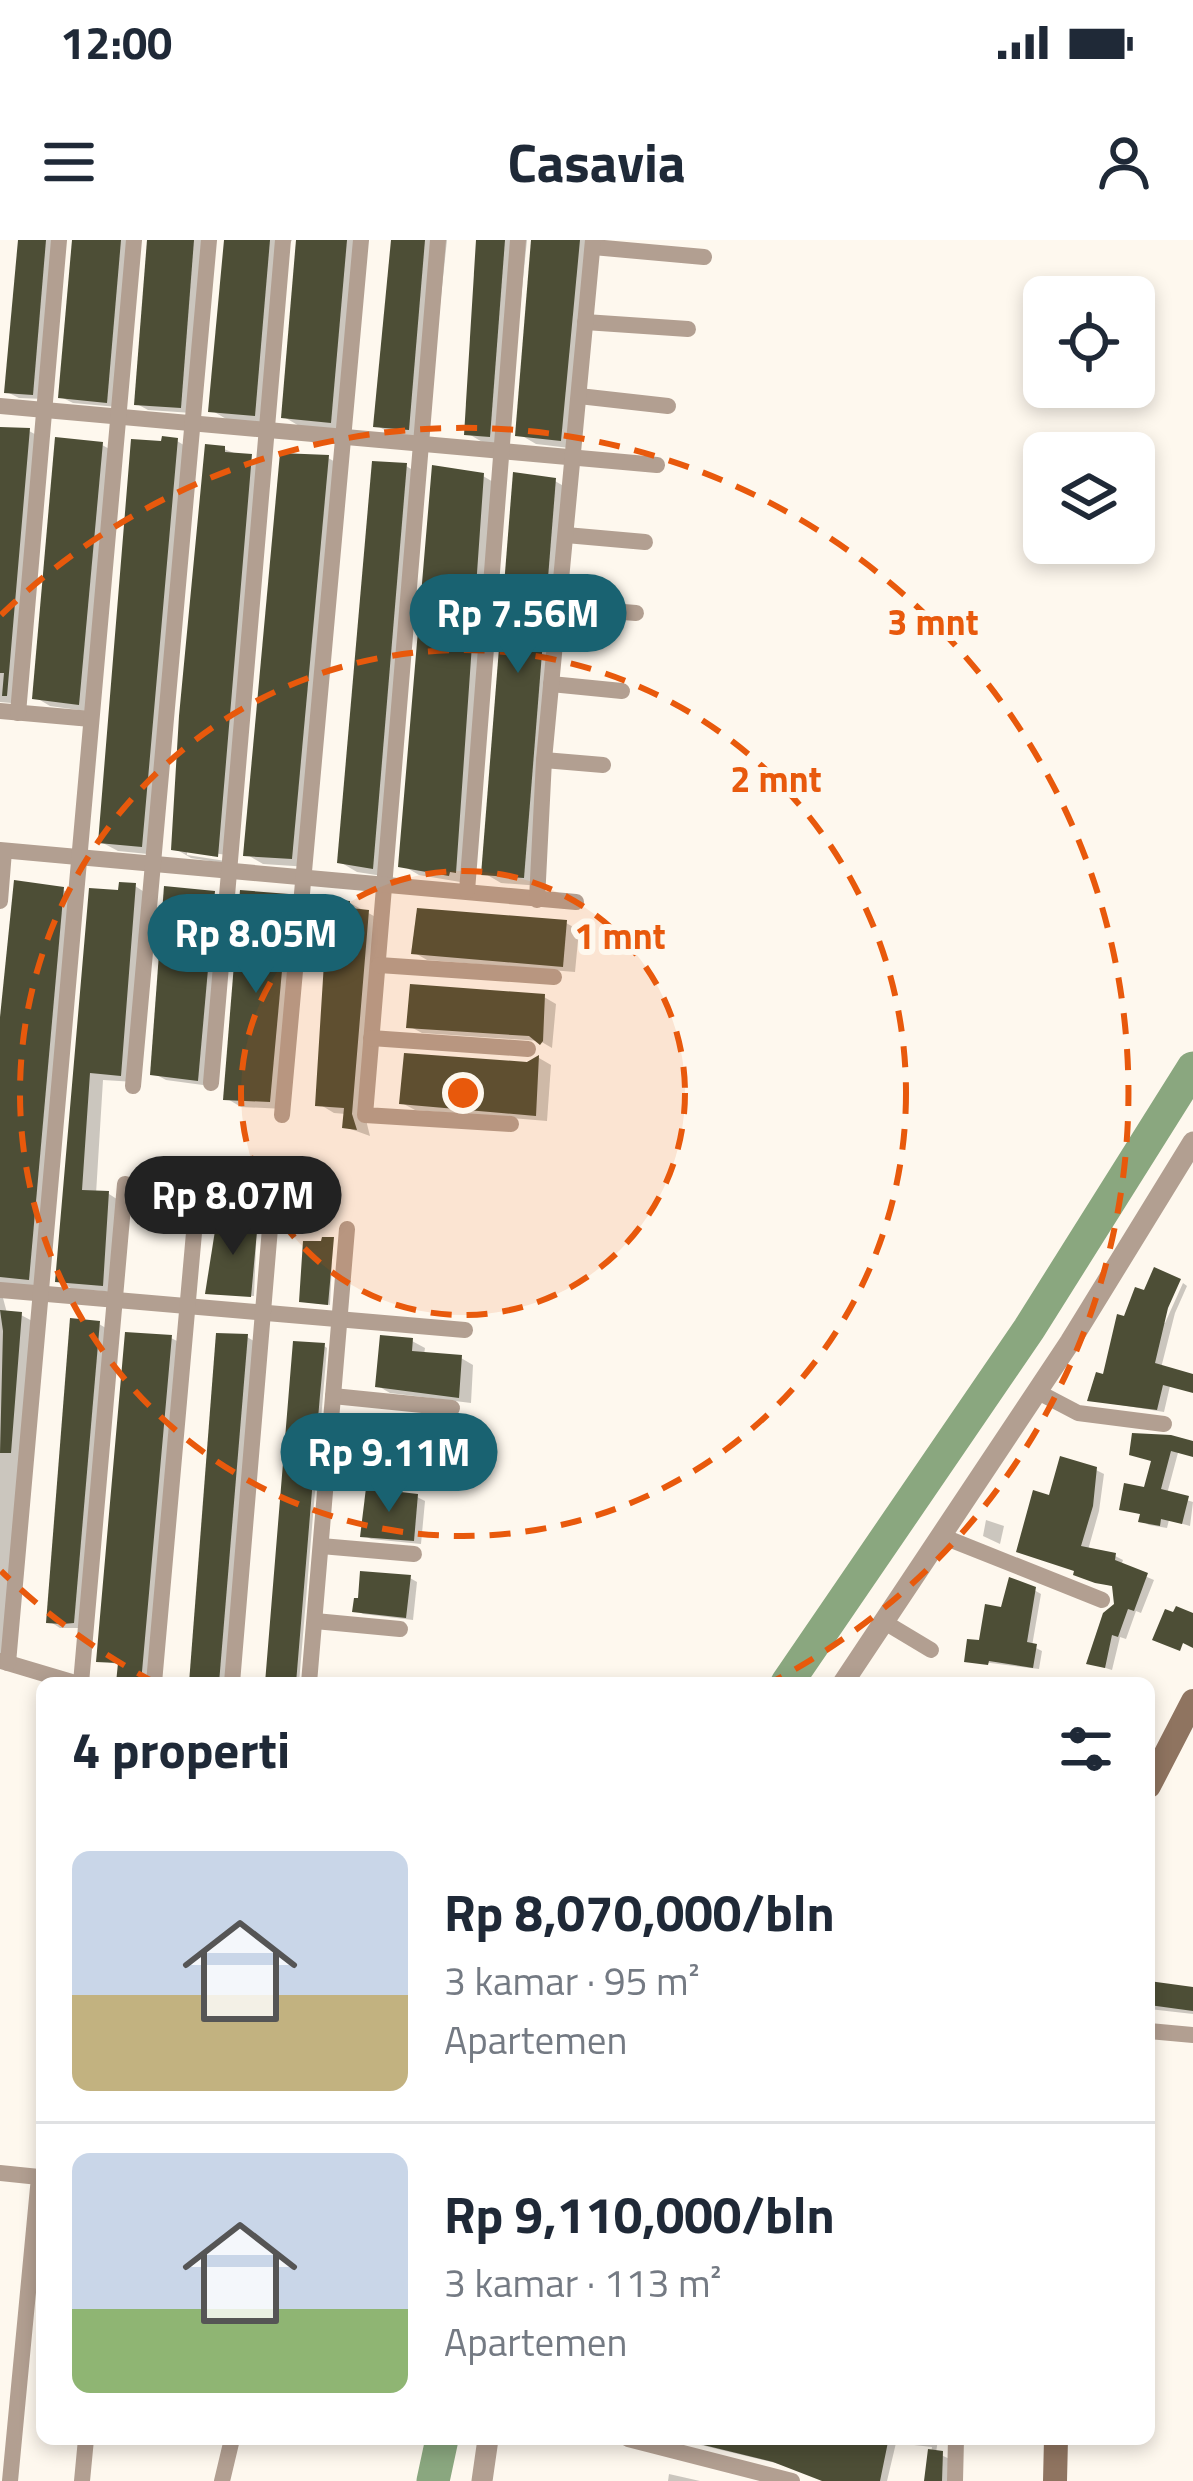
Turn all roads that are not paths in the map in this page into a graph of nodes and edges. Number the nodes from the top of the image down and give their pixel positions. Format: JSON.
{"nodes":[{"id":1,"x":59,"y":240,"type":"edge"},
{"id":2,"x":134,"y":240,"type":"edge"},
{"id":3,"x":209,"y":240,"type":"edge"},
{"id":4,"x":283,"y":240,"type":"edge"},
{"id":5,"x":361,"y":240,"type":"edge"},
{"id":6,"x":438,"y":240,"type":"edge"},
{"id":7,"x":518,"y":240,"type":"edge"},
{"id":8,"x":593,"y":243,"type":"edge"},
{"id":9,"x":704,"y":257,"type":"dead end"},
{"id":10,"x":586,"y":322,"type":"junction"},
{"id":11,"x":688,"y":329,"type":"dead end"},
{"id":12,"x":579,"y":396,"type":"junction"},
{"id":13,"x":0,"y":406,"type":"edge"},
{"id":14,"x":668,"y":406,"type":"dead end"},
{"id":15,"x":44,"y":410,"type":"junction"},
{"id":16,"x":118,"y":416,"type":"junction"},
{"id":17,"x":193,"y":423,"type":"junction"},
{"id":18,"x":267,"y":430,"type":"junction"},
{"id":19,"x":343,"y":437,"type":"junction"},
{"id":20,"x":420,"y":443,"type":"junction"},
{"id":21,"x":499,"y":451,"type":"junction"},
{"id":22,"x":573,"y":457,"type":"junction"},
{"id":23,"x":657,"y":465,"type":"dead end"},
{"id":24,"x":566,"y":535,"type":"junction"},
{"id":25,"x":645,"y":542,"type":"dead end"},
{"id":26,"x":559,"y":607,"type":"junction"},
{"id":27,"x":636,"y":614,"type":"dead end"},
{"id":28,"x":551,"y":684,"type":"junction"},
{"id":29,"x":622,"y":691,"type":"dead end"},
{"id":30,"x":9,"y":712,"type":"edge"},
{"id":31,"x":92,"y":719,"type":"junction"},
{"id":32,"x":544,"y":760,"type":"junction"},
{"id":33,"x":603,"y":764,"type":"dead end"},
{"id":34,"x":2,"y":850,"type":"edge"},
{"id":35,"x":79,"y":857,"type":"junction"},
{"id":36,"x":153,"y":864,"type":"junction"},
{"id":37,"x":229,"y":871,"type":"junction"},
{"id":38,"x":304,"y":878,"type":"junction"},
{"id":39,"x":386,"y":886,"type":"junction"},
{"id":40,"x":466,"y":891,"type":"junction"},
{"id":41,"x":537,"y":900,"type":"junction"},
{"id":42,"x":0,"y":901,"type":"edge"},
{"id":43,"x":576,"y":902,"type":"dead end"},
{"id":44,"x":379,"y":965,"type":"junction"},
{"id":45,"x":554,"y":977,"type":"dead end"},
{"id":46,"x":371,"y":1038,"type":"junction"},
{"id":47,"x":528,"y":1049,"type":"dead end"},
{"id":48,"x":211,"y":1083,"type":"dead end"},
{"id":49,"x":134,"y":1086,"type":"dead end"},
{"id":50,"x":282,"y":1114,"type":"dead end"},
{"id":51,"x":511,"y":1124,"type":"dead end"},
{"id":52,"x":1193,"y":1142,"type":"edge"},
{"id":53,"x":125,"y":1184,"type":"dead end"},
{"id":54,"x":197,"y":1199,"type":"dead end"},
{"id":55,"x":271,"y":1216,"type":"dead end"},
{"id":56,"x":347,"y":1229,"type":"dead end"},
{"id":57,"x":0,"y":1290,"type":"edge"},
{"id":58,"x":41,"y":1294,"type":"junction"},
{"id":59,"x":115,"y":1300,"type":"junction"},
{"id":60,"x":188,"y":1306,"type":"junction"},
{"id":61,"x":263,"y":1313,"type":"junction"},
{"id":62,"x":340,"y":1319,"type":"junction"},
{"id":63,"x":465,"y":1330,"type":"dead end"},
{"id":64,"x":1038,"y":1392,"type":"junction"},
{"id":65,"x":333,"y":1396,"type":"junction"},
{"id":66,"x":452,"y":1408,"type":"dead end"},
{"id":67,"x":1164,"y":1424,"type":"dead end"},
{"id":68,"x":327,"y":1471,"type":"junction"},
{"id":69,"x":426,"y":1482,"type":"dead end"},
{"id":70,"x":944,"y":1537,"type":"junction"},
{"id":71,"x":321,"y":1546,"type":"junction"},
{"id":72,"x":413,"y":1554,"type":"dead end"},
{"id":73,"x":1102,"y":1600,"type":"dead end"},
{"id":74,"x":314,"y":1621,"type":"junction"},
{"id":75,"x":886,"y":1623,"type":"junction"},
{"id":76,"x":400,"y":1629,"type":"dead end"},
{"id":77,"x":931,"y":1650,"type":"dead end"},
{"id":78,"x":4,"y":1661,"type":"edge"},
{"id":79,"x":58,"y":1677,"type":"edge"},
{"id":80,"x":79,"y":1677,"type":"edge"},
{"id":81,"x":155,"y":1677,"type":"edge"},
{"id":82,"x":233,"y":1677,"type":"edge"},
{"id":83,"x":309,"y":1677,"type":"edge"},
{"id":84,"x":847,"y":1677,"type":"edge"},
{"id":85,"x":1193,"y":1701,"type":"edge"},
{"id":86,"x":1155,"y":1773,"type":"edge"},
{"id":87,"x":1155,"y":2032,"type":"edge"},
{"id":88,"x":1193,"y":2035,"type":"edge"},
{"id":89,"x":0,"y":2174,"type":"edge"},
{"id":90,"x":36,"y":2177,"type":"edge"},
{"id":91,"x":36,"y":2208,"type":"edge"},
{"id":92,"x":85,"y":2445,"type":"edge"},
{"id":93,"x":230,"y":2445,"type":"edge"},
{"id":94,"x":487,"y":2445,"type":"edge"},
{"id":95,"x":651,"y":2445,"type":"edge"},
{"id":96,"x":956,"y":2445,"type":"edge"},
{"id":97,"x":1056,"y":2445,"type":"edge"},
{"id":98,"x":10,"y":2481,"type":"edge"},
{"id":99,"x":82,"y":2481,"type":"edge"},
{"id":100,"x":221,"y":2481,"type":"edge"},
{"id":101,"x":482,"y":2481,"type":"edge"},
{"id":102,"x":792,"y":2481,"type":"edge"},
{"id":103,"x":955,"y":2481,"type":"edge"},
{"id":104,"x":1055,"y":2481,"type":"edge"}],
"edges":[{"from":1,"to":15,"type":"street"},
{"from":2,"to":16,"type":"street"},
{"from":3,"to":17,"type":"street"},
{"from":4,"to":18,"type":"street"},
{"from":5,"to":19,"type":"street"},
{"from":6,"to":20,"type":"street"},
{"from":7,"to":21,"type":"street"},
{"from":8,"to":9,"type":"street"},
{"from":8,"to":10,"type":"street"},
{"from":10,"to":11,"type":"street"},
{"from":10,"to":12,"type":"street"},
{"from":12,"to":14,"type":"street"},
{"from":12,"to":22,"type":"street"},
{"from":13,"to":15,"type":"street"},
{"from":15,"to":16,"type":"street"},
{"from":15,"to":30,"type":"street"},
{"from":16,"to":17,"type":"street"},
{"from":16,"to":31,"type":"street"},
{"from":17,"to":18,"type":"street"},
{"from":17,"to":36,"type":"street"},
{"from":18,"to":19,"type":"street"},
{"from":18,"to":37,"type":"street"},
{"from":19,"to":20,"type":"street"},
{"from":19,"to":38,"type":"street"},
{"from":20,"to":21,"type":"street"},
{"from":20,"to":39,"type":"street"},
{"from":21,"to":22,"type":"street"},
{"from":21,"to":40,"type":"street"},
{"from":22,"to":23,"type":"street"},
{"from":22,"to":24,"type":"street"},
{"from":24,"to":25,"type":"street"},
{"from":24,"to":26,"type":"street"},
{"from":26,"to":27,"type":"street"},
{"from":26,"to":28,"type":"street"},
{"from":28,"to":29,"type":"street"},
{"from":28,"to":32,"type":"street"},
{"from":30,"to":31,"type":"street"},
{"from":31,"to":35,"type":"street"},
{"from":32,"to":33,"type":"street"},
{"from":32,"to":41,"type":"street"},
{"from":34,"to":35,"type":"street"},
{"from":34,"to":42,"type":"street"},
{"from":35,"to":36,"type":"street"},
{"from":35,"to":58,"type":"street"},
{"from":36,"to":37,"type":"street"},
{"from":36,"to":49,"type":"street"},
{"from":37,"to":38,"type":"street"},
{"from":37,"to":48,"type":"street"},
{"from":38,"to":39,"type":"street"},
{"from":38,"to":50,"type":"street"},
{"from":39,"to":40,"type":"street"},
{"from":39,"to":44,"type":"street"},
{"from":40,"to":41,"type":"street"},
{"from":41,"to":43,"type":"street"},
{"from":44,"to":45,"type":"street"},
{"from":44,"to":46,"type":"street"},
{"from":46,"to":47,"type":"street"},
{"from":46,"to":51,"type":"street"},
{"from":52,"to":64,"type":"street"},
{"from":53,"to":59,"type":"street"},
{"from":54,"to":60,"type":"street"},
{"from":55,"to":61,"type":"street"},
{"from":56,"to":62,"type":"street"},
{"from":57,"to":58,"type":"street"},
{"from":58,"to":59,"type":"street"},
{"from":58,"to":78,"type":"street"},
{"from":59,"to":60,"type":"street"},
{"from":59,"to":80,"type":"street"},
{"from":60,"to":61,"type":"street"},
{"from":60,"to":81,"type":"street"},
{"from":61,"to":62,"type":"street"},
{"from":61,"to":82,"type":"street"},
{"from":62,"to":63,"type":"street"},
{"from":62,"to":65,"type":"street"},
{"from":64,"to":67,"type":"street"},
{"from":64,"to":70,"type":"street"},
{"from":65,"to":66,"type":"street"},
{"from":65,"to":68,"type":"street"},
{"from":68,"to":69,"type":"street"},
{"from":68,"to":71,"type":"street"},
{"from":70,"to":73,"type":"street"},
{"from":70,"to":75,"type":"street"},
{"from":71,"to":72,"type":"street"},
{"from":71,"to":74,"type":"street"},
{"from":74,"to":76,"type":"street"},
{"from":74,"to":83,"type":"street"},
{"from":75,"to":77,"type":"street"},
{"from":75,"to":84,"type":"street"},
{"from":78,"to":79,"type":"street"},
{"from":85,"to":86,"type":"main road"},
{"from":87,"to":88,"type":"street"},
{"from":89,"to":90,"type":"street"},
{"from":91,"to":98,"type":"street"},
{"from":92,"to":99,"type":"street"},
{"from":93,"to":100,"type":"street"},
{"from":94,"to":101,"type":"street"},
{"from":95,"to":102,"type":"street"},
{"from":96,"to":103,"type":"street"},
{"from":97,"to":104,"type":"main road"}]}
